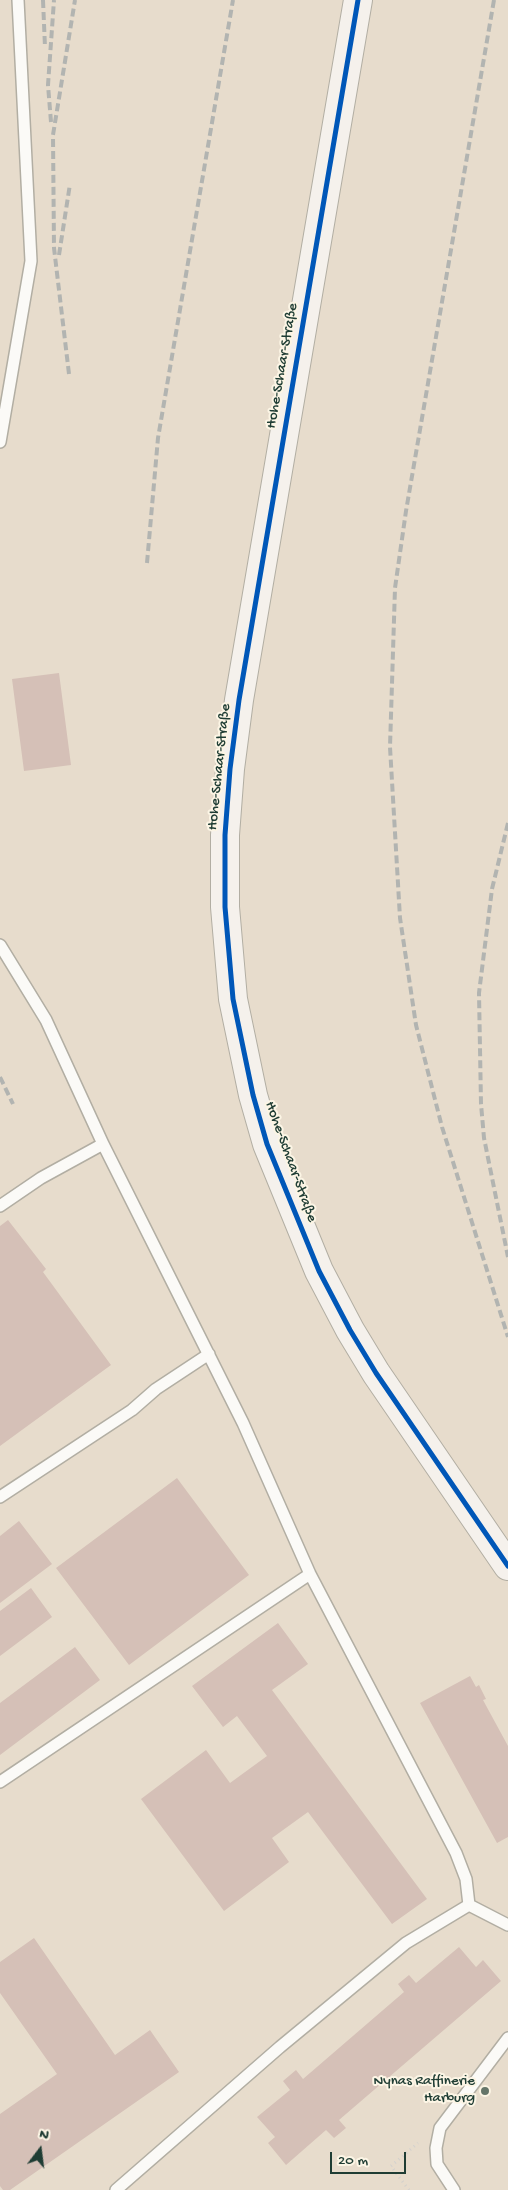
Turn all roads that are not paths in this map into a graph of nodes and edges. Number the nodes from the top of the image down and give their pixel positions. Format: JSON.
{"nodes":[{"id":1,"x":18,"y":0,"type":"edge"},
{"id":2,"x":358,"y":0,"type":"edge"},
{"id":3,"x":0,"y":442,"type":"edge"},
{"id":4,"x":0,"y":945,"type":"edge"},
{"id":5,"x":104,"y":1144,"type":"junction"},
{"id":6,"x":0,"y":1206,"type":"edge"},
{"id":7,"x":208,"y":1354,"type":"junction"},
{"id":8,"x":0,"y":1497,"type":"edge"},
{"id":9,"x":508,"y":1566,"type":"edge"},
{"id":10,"x":310,"y":1574,"type":"junction"},
{"id":11,"x":0,"y":1782,"type":"edge"},
{"id":12,"x":469,"y":1904,"type":"junction"},
{"id":13,"x":508,"y":1926,"type":"edge"},
{"id":14,"x":508,"y":2038,"type":"edge"},
{"id":15,"x":116,"y":2190,"type":"edge"},
{"id":16,"x":454,"y":2190,"type":"edge"}],
"edges":[{"from":1,"to":3,"type":"lane"},
{"from":2,"to":9,"type":"main road","name":"Hohe-Schaar-Straße"},
{"from":4,"to":5,"type":"lane"},
{"from":5,"to":6,"type":"lane"},
{"from":5,"to":7,"type":"lane"},
{"from":7,"to":8,"type":"lane"},
{"from":7,"to":10,"type":"lane"},
{"from":10,"to":11,"type":"lane"},
{"from":10,"to":12,"type":"lane"},
{"from":12,"to":13,"type":"lane"},
{"from":12,"to":15,"type":"lane"},
{"from":14,"to":16,"type":"lane"}]}
